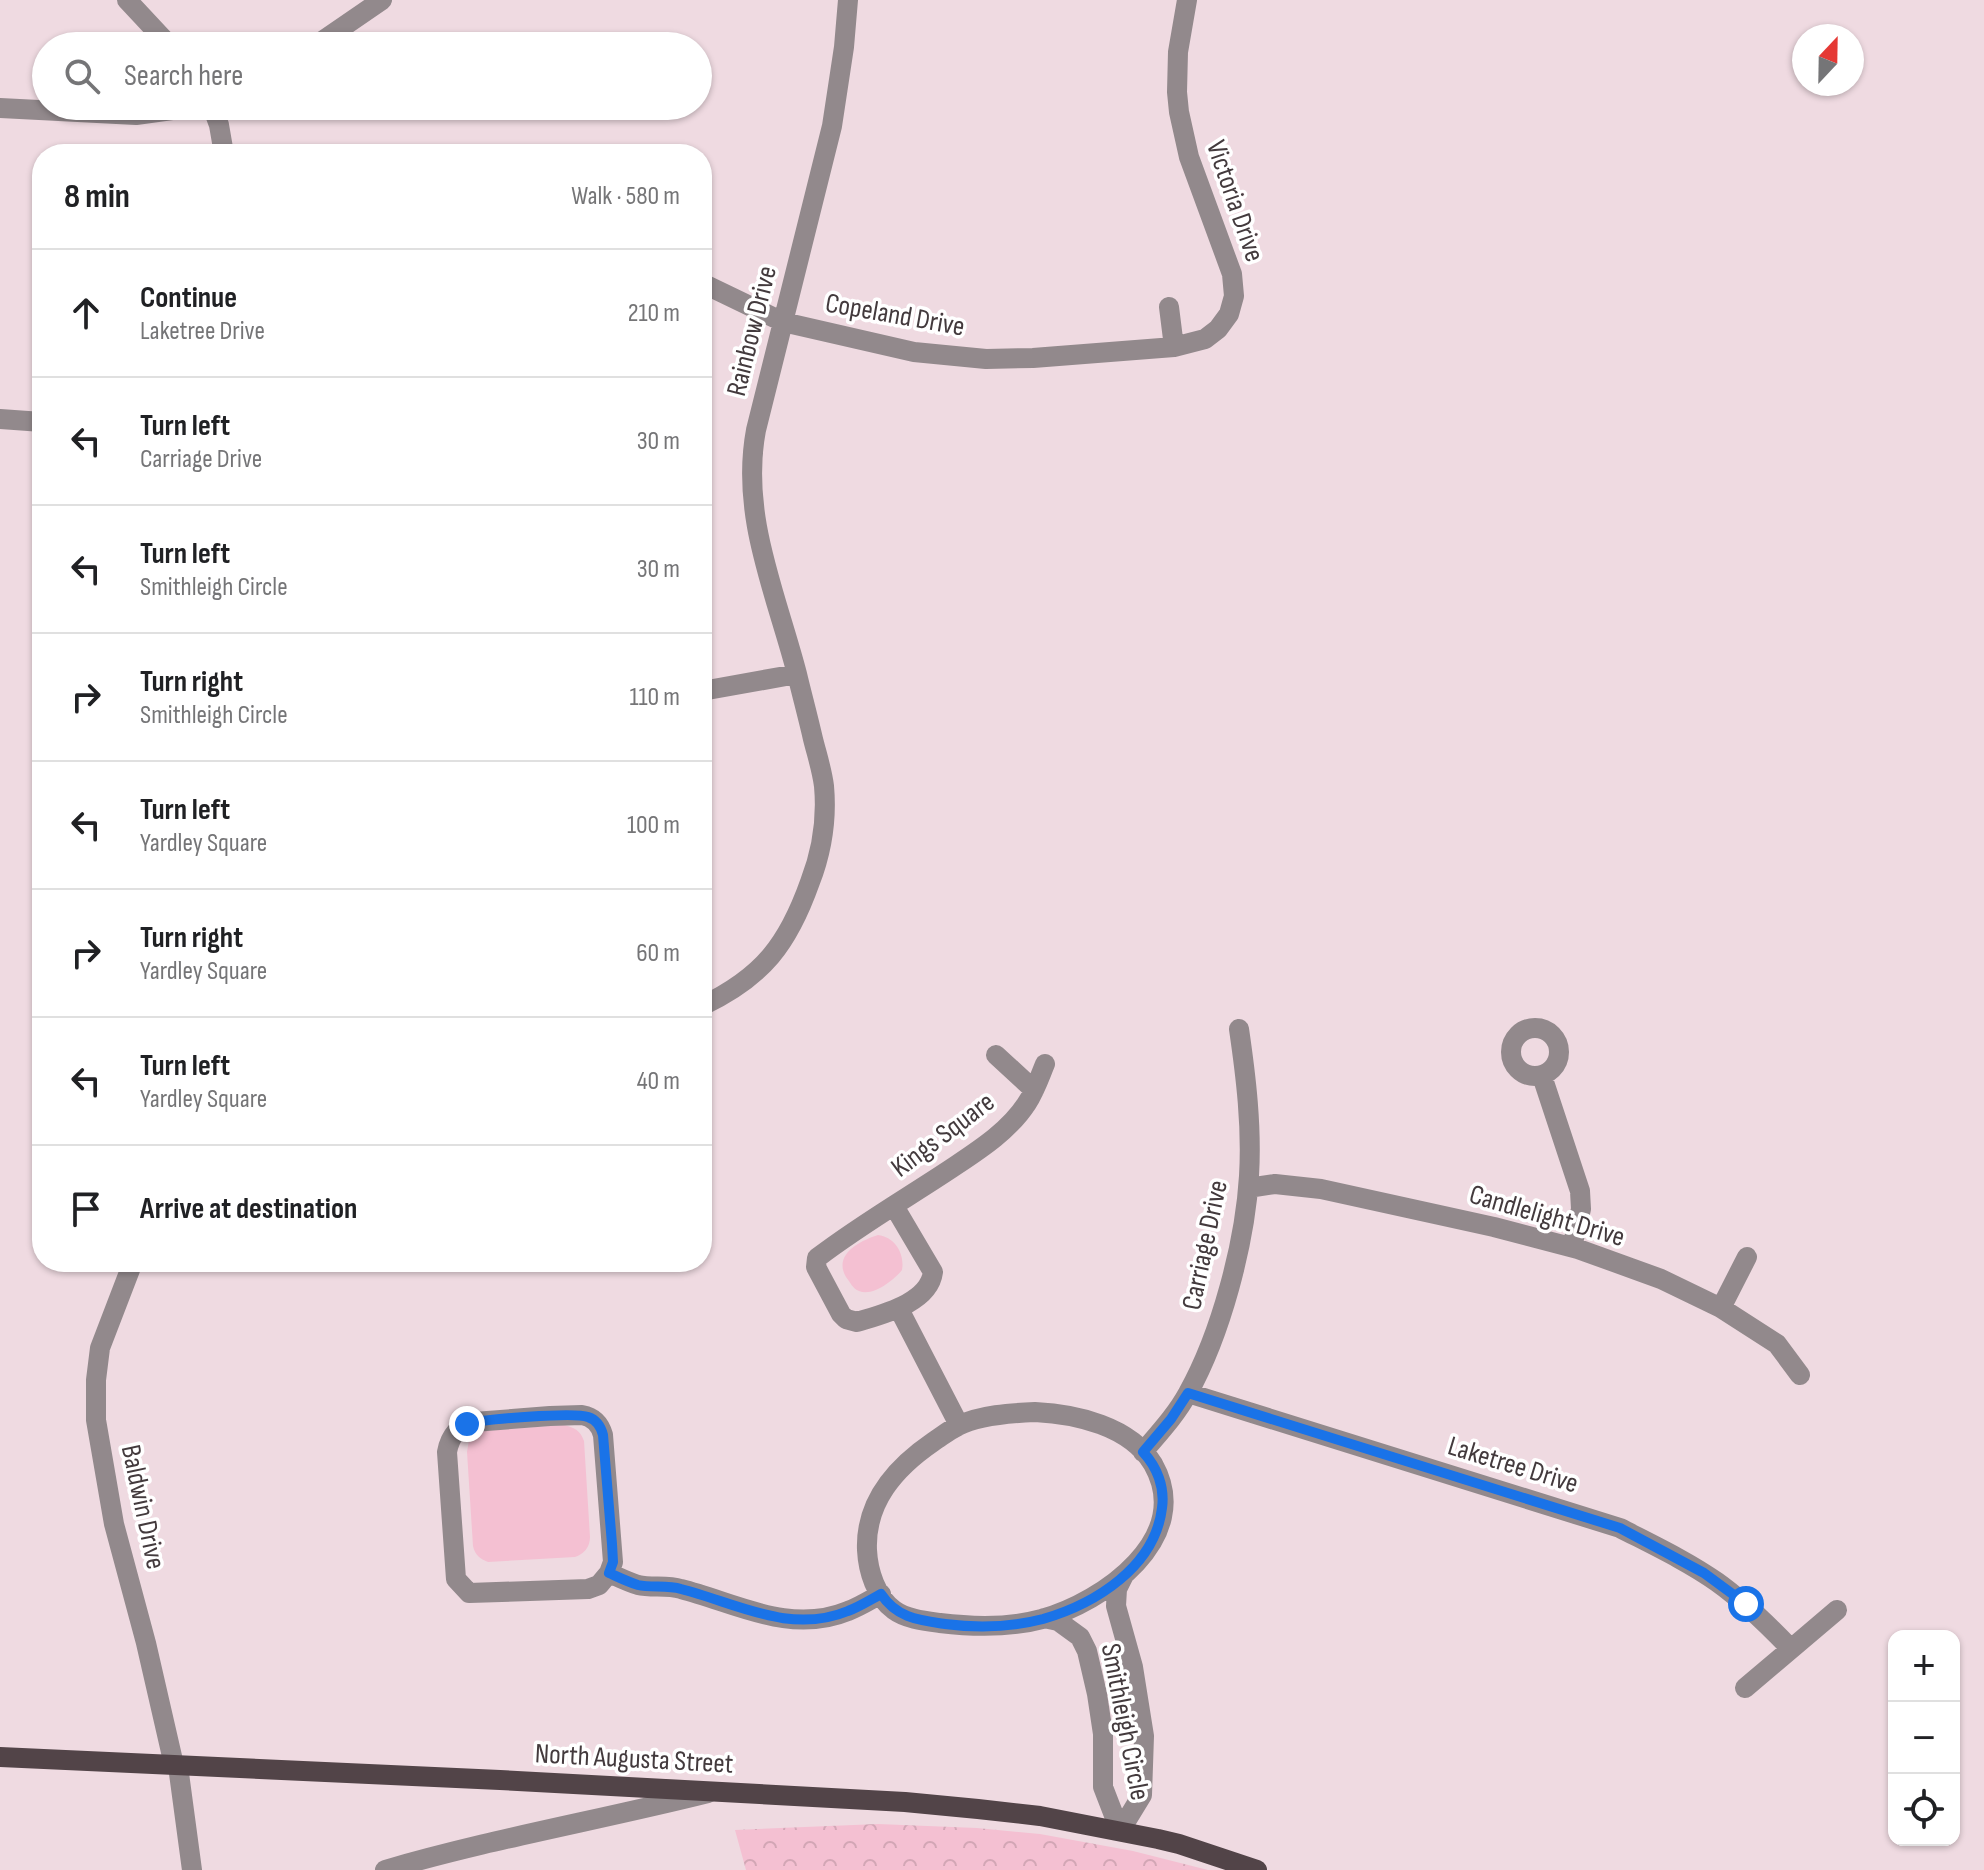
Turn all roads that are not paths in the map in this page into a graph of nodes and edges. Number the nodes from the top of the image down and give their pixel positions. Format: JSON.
{"nodes":[{"id":1,"x":127,"y":0,"type":"edge"},
{"id":2,"x":382,"y":0,"type":"edge"},
{"id":3,"x":848,"y":0,"type":"edge"},
{"id":4,"x":1187,"y":0,"type":"edge"},
{"id":5,"x":157,"y":32,"type":"edge"},
{"id":6,"x":335,"y":32,"type":"edge"},
{"id":7,"x":0,"y":108,"type":"edge"},
{"id":8,"x":32,"y":110,"type":"edge"},
{"id":9,"x":217,"y":120,"type":"edge"},
{"id":10,"x":222,"y":144,"type":"edge"},
{"id":11,"x":712,"y":288,"type":"edge"},
{"id":12,"x":1169,"y":307,"type":"dead end"},
{"id":13,"x":783,"y":322,"type":"junction"},
{"id":14,"x":1174,"y":347,"type":"junction"},
{"id":15,"x":1087,"y":354,"type":"joint"},
{"id":16,"x":0,"y":419,"type":"edge"},
{"id":17,"x":32,"y":421,"type":"edge"},
{"id":18,"x":797,"y":674,"type":"junction"},
{"id":19,"x":712,"y":689,"type":"edge"},
{"id":20,"x":712,"y":1000,"type":"edge"},
{"id":21,"x":1239,"y":1029,"type":"dead end"},
{"id":22,"x":996,"y":1055,"type":"dead end"},
{"id":23,"x":1045,"y":1064,"type":"dead end"},
{"id":24,"x":1542,"y":1076,"type":"dead end"},
{"id":25,"x":1034,"y":1090,"type":"junction"},
{"id":26,"x":1248,"y":1188,"type":"junction"},
{"id":27,"x":894,"y":1206,"type":"junction"},
{"id":28,"x":1572,"y":1247,"type":"junction"},
{"id":29,"x":1747,"y":1257,"type":"dead end"},
{"id":30,"x":128,"y":1272,"type":"edge"},
{"id":31,"x":1721,"y":1308,"type":"junction"},
{"id":32,"x":899,"y":1309,"type":"junction"},
{"id":33,"x":1800,"y":1375,"type":"dead end"},
{"id":34,"x":1188,"y":1393,"type":"junction"},
{"id":35,"x":959,"y":1425,"type":"junction"},
{"id":36,"x":1143,"y":1452,"type":"junction"},
{"id":37,"x":609,"y":1573,"type":"junction"},
{"id":38,"x":1124,"y":1575,"type":"junction"},
{"id":39,"x":881,"y":1594,"type":"junction"},
{"id":40,"x":1837,"y":1610,"type":"dead end"},
{"id":41,"x":1044,"y":1618,"type":"junction"},
{"id":42,"x":1791,"y":1649,"type":"junction"},
{"id":43,"x":1745,"y":1688,"type":"dead end"},
{"id":44,"x":0,"y":1757,"type":"edge"},
{"id":45,"x":176,"y":1766,"type":"junction"},
{"id":46,"x":712,"y":1792,"type":"junction"},
{"id":47,"x":1120,"y":1831,"type":"junction"},
{"id":48,"x":192,"y":1870,"type":"edge"},
{"id":49,"x":385,"y":1870,"type":"edge"},
{"id":50,"x":1257,"y":1870,"type":"edge"}],
"edges":[{"from":1,"to":5,"type":"street"},
{"from":2,"to":6,"type":"street"},
{"from":3,"to":13,"type":"street","name":"Rainbow Drive"},
{"from":4,"to":14,"type":"street","name":"Victoria Drive"},
{"from":7,"to":8,"type":"street"},
{"from":9,"to":10,"type":"street"},
{"from":11,"to":13,"type":"street","name":"Copeland Drive"},
{"from":12,"to":14,"type":"street"},
{"from":13,"to":15,"type":"street","name":"Copeland Drive"},
{"from":13,"to":18,"type":"street","name":"Rainbow Drive"},
{"from":14,"to":15,"type":"street","name":"Victoria Drive"},
{"from":16,"to":17,"type":"street"},
{"from":18,"to":19,"type":"street"},
{"from":18,"to":20,"type":"street","name":"Rainbow Drive"},
{"from":21,"to":26,"type":"street","name":"Carriage Drive"},
{"from":22,"to":25,"type":"street"},
{"from":23,"to":25,"type":"street","name":"Kings Square"},
{"from":24,"to":28,"type":"street"},
{"from":25,"to":27,"type":"street","name":"Kings Square"},
{"from":26,"to":28,"type":"street","name":"Candlelight Drive"},
{"from":26,"to":34,"type":"street","name":"Carriage Drive"},
{"from":27,"to":32,"type":"street","name":"Kings Square"},
{"from":27,"to":32,"type":"street","name":"Kings Square"},
{"from":28,"to":31,"type":"street","name":"Candlelight Drive"},
{"from":29,"to":31,"type":"street"},
{"from":30,"to":45,"type":"street","name":"Baldwin Drive"},
{"from":31,"to":33,"type":"street","name":"Candlelight Drive"},
{"from":32,"to":35,"type":"street"},
{"from":34,"to":36,"type":"street","name":"Carriage Drive"},
{"from":34,"to":42,"type":"street","name":"Laketree Drive"},
{"from":35,"to":36,"type":"street"},
{"from":35,"to":39,"type":"street"},
{"from":36,"to":38,"type":"street"},
{"from":37,"to":37,"type":"street"},
{"from":37,"to":39,"type":"street"},
{"from":38,"to":41,"type":"street"},
{"from":38,"to":47,"type":"street","name":"Smithleigh Circle"},
{"from":39,"to":41,"type":"street"},
{"from":40,"to":42,"type":"street"},
{"from":41,"to":47,"type":"street","name":"Smithleigh Circle"},
{"from":42,"to":43,"type":"street"},
{"from":44,"to":45,"type":"main road","name":"North Augusta Street"},
{"from":45,"to":46,"type":"main road","name":"North Augusta Street"},
{"from":45,"to":48,"type":"street","name":"Baldwin Drive"},
{"from":46,"to":47,"type":"main road","name":"North Augusta Street"},
{"from":46,"to":49,"type":"street"},
{"from":47,"to":50,"type":"main road","name":"North Augusta Street"}]}
